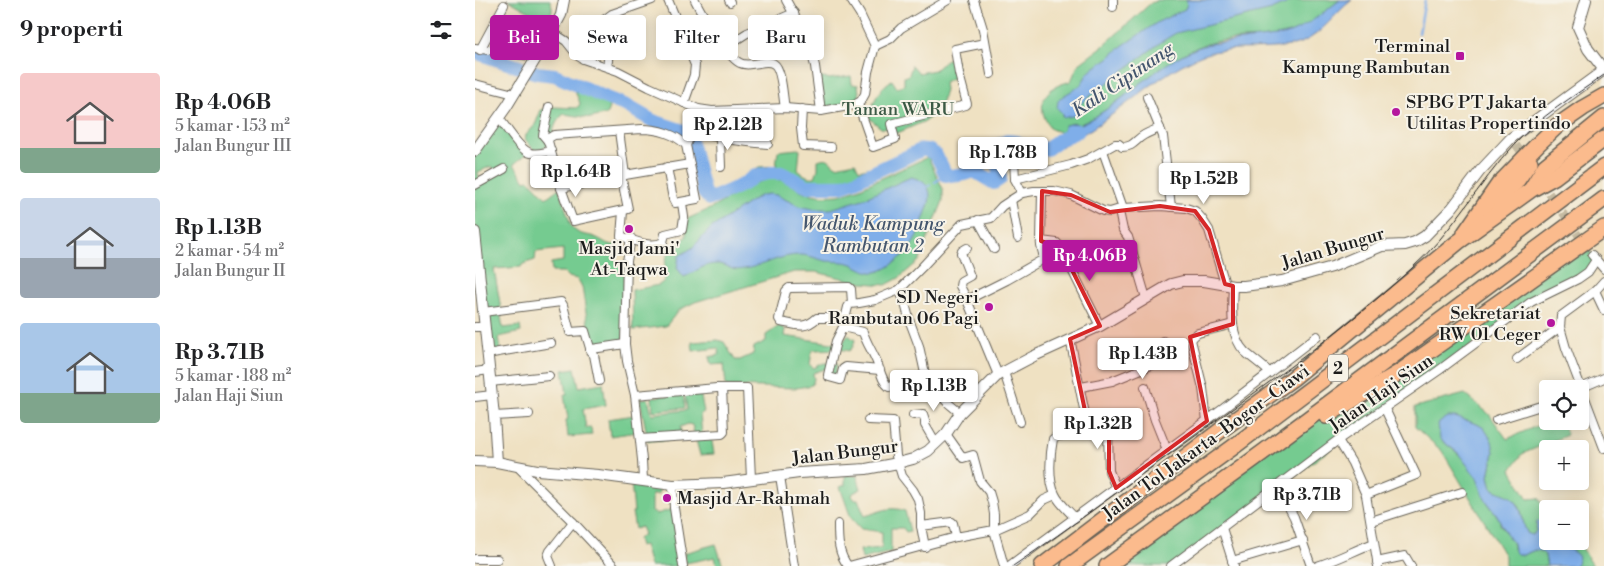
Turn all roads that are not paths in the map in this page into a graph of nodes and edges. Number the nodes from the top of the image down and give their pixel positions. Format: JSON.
{"nodes":[{"id":1,"x":564,"y":0,"type":"edge"},
{"id":2,"x":651,"y":0,"type":"edge"},
{"id":3,"x":668,"y":0,"type":"edge"},
{"id":4,"x":695,"y":0,"type":"edge"},
{"id":5,"x":786,"y":0,"type":"edge"},
{"id":6,"x":851,"y":0,"type":"edge"},
{"id":7,"x":975,"y":0,"type":"edge"},
{"id":8,"x":1585,"y":0,"type":"edge"},
{"id":9,"x":944,"y":1,"type":"edge"},
{"id":10,"x":504,"y":5,"type":"dead end"},
{"id":11,"x":793,"y":13,"type":"junction"},
{"id":12,"x":703,"y":15,"type":"edge"},
{"id":13,"x":559,"y":19,"type":"edge"},
{"id":14,"x":559,"y":37,"type":"edge"},
{"id":15,"x":738,"y":39,"type":"edge"},
{"id":16,"x":985,"y":43,"type":"junction"},
{"id":17,"x":875,"y":46,"type":"junction"},
{"id":18,"x":478,"y":49,"type":"edge"},
{"id":19,"x":535,"y":60,"type":"edge"},
{"id":20,"x":735,"y":60,"type":"edge"},
{"id":21,"x":607,"y":66,"type":"junction"},
{"id":22,"x":1604,"y":70,"type":"edge"},
{"id":23,"x":991,"y":74,"type":"dead end"},
{"id":24,"x":475,"y":84,"type":"edge"},
{"id":25,"x":514,"y":94,"type":"junction"},
{"id":26,"x":1604,"y":96,"type":"edge"},
{"id":27,"x":1147,"y":97,"type":"dead end"},
{"id":28,"x":684,"y":103,"type":"junction"},
{"id":29,"x":858,"y":104,"type":"junction"},
{"id":30,"x":549,"y":107,"type":"dead end"},
{"id":31,"x":1604,"y":107,"type":"edge"},
{"id":32,"x":785,"y":108,"type":"junction"},
{"id":33,"x":698,"y":109,"type":"junction"},
{"id":34,"x":802,"y":109,"type":"junction"},
{"id":35,"x":821,"y":110,"type":"junction"},
{"id":36,"x":499,"y":118,"type":"junction"},
{"id":37,"x":1604,"y":118,"type":"edge"},
{"id":38,"x":1160,"y":128,"type":"junction"},
{"id":39,"x":619,"y":130,"type":"junction"},
{"id":40,"x":692,"y":132,"type":"junction"},
{"id":41,"x":720,"y":138,"type":"junction"},
{"id":42,"x":1604,"y":138,"type":"edge"},
{"id":43,"x":548,"y":142,"type":"junction"},
{"id":44,"x":685,"y":142,"type":"junction"},
{"id":45,"x":768,"y":144,"type":"dead end"},
{"id":46,"x":831,"y":147,"type":"dead end"},
{"id":47,"x":475,"y":151,"type":"edge"},
{"id":48,"x":551,"y":151,"type":"junction"},
{"id":49,"x":1006,"y":151,"type":"dead end"},
{"id":50,"x":1103,"y":151,"type":"junction"},
{"id":51,"x":690,"y":164,"type":"junction"},
{"id":52,"x":667,"y":167,"type":"junction"},
{"id":53,"x":721,"y":167,"type":"dead end"},
{"id":54,"x":1604,"y":167,"type":"edge"},
{"id":55,"x":504,"y":169,"type":"dead end"},
{"id":56,"x":623,"y":175,"type":"junction"},
{"id":57,"x":1015,"y":179,"type":"junction"},
{"id":58,"x":475,"y":185,"type":"edge"},
{"id":59,"x":561,"y":188,"type":"junction"},
{"id":60,"x":1532,"y":189,"type":"junction"},
{"id":61,"x":1042,"y":191,"type":"junction"},
{"id":62,"x":1022,"y":193,"type":"junction"},
{"id":63,"x":1604,"y":199,"type":"edge"},
{"id":64,"x":1011,"y":200,"type":"junction"},
{"id":65,"x":682,"y":203,"type":"junction"},
{"id":66,"x":1171,"y":207,"type":"junction"},
{"id":67,"x":623,"y":211,"type":"junction"},
{"id":68,"x":1121,"y":212,"type":"junction"},
{"id":69,"x":978,"y":220,"type":"junction"},
{"id":70,"x":1604,"y":228,"type":"edge"},
{"id":71,"x":475,"y":232,"type":"edge"},
{"id":72,"x":1472,"y":232,"type":"junction"},
{"id":73,"x":631,"y":238,"type":"junction"},
{"id":74,"x":1017,"y":238,"type":"dead end"},
{"id":75,"x":1041,"y":241,"type":"junction"},
{"id":76,"x":1458,"y":242,"type":"junction"},
{"id":77,"x":967,"y":248,"type":"dead end"},
{"id":78,"x":994,"y":249,"type":"dead end"},
{"id":79,"x":1604,"y":269,"type":"edge"},
{"id":80,"x":1604,"y":281,"type":"edge"},
{"id":81,"x":1229,"y":285,"type":"junction"},
{"id":82,"x":899,"y":290,"type":"junction"},
{"id":83,"x":1595,"y":291,"type":"junction"},
{"id":84,"x":1146,"y":298,"type":"junction"},
{"id":85,"x":967,"y":300,"type":"junction"},
{"id":86,"x":853,"y":303,"type":"junction"},
{"id":87,"x":1604,"y":310,"type":"edge"},
{"id":88,"x":483,"y":312,"type":"junction"},
{"id":89,"x":844,"y":322,"type":"junction"},
{"id":90,"x":1233,"y":324,"type":"junction"},
{"id":91,"x":1100,"y":326,"type":"junction"},
{"id":92,"x":480,"y":327,"type":"edge"},
{"id":93,"x":1560,"y":327,"type":"junction"},
{"id":94,"x":1317,"y":336,"type":"dead end"},
{"id":95,"x":1071,"y":339,"type":"junction"},
{"id":96,"x":1163,"y":341,"type":"dead end"},
{"id":97,"x":551,"y":344,"type":"dead end"},
{"id":98,"x":625,"y":344,"type":"junction"},
{"id":99,"x":590,"y":348,"type":"junction"},
{"id":100,"x":487,"y":354,"type":"junction"},
{"id":101,"x":1517,"y":359,"type":"dead end"},
{"id":102,"x":489,"y":370,"type":"junction"},
{"id":103,"x":880,"y":370,"type":"junction"},
{"id":104,"x":475,"y":372,"type":"edge"},
{"id":105,"x":1270,"y":373,"type":"junction"},
{"id":106,"x":1001,"y":374,"type":"junction"},
{"id":107,"x":549,"y":376,"type":"dead end"},
{"id":108,"x":926,"y":378,"type":"junction"},
{"id":109,"x":1604,"y":378,"type":"edge"},
{"id":110,"x":1577,"y":380,"type":"edge"},
{"id":111,"x":490,"y":382,"type":"junction"},
{"id":112,"x":599,"y":382,"type":"dead end"},
{"id":113,"x":1081,"y":387,"type":"junction"},
{"id":114,"x":1145,"y":387,"type":"dead end"},
{"id":115,"x":722,"y":388,"type":"junction"},
{"id":116,"x":1589,"y":388,"type":"edge"},
{"id":117,"x":492,"y":395,"type":"junction"},
{"id":118,"x":635,"y":395,"type":"junction"},
{"id":119,"x":475,"y":397,"type":"edge"},
{"id":120,"x":1539,"y":407,"type":"edge"},
{"id":121,"x":1385,"y":409,"type":"junction"},
{"id":122,"x":1589,"y":410,"type":"edge"},
{"id":123,"x":960,"y":413,"type":"junction"},
{"id":124,"x":529,"y":414,"type":"dead end"},
{"id":125,"x":913,"y":415,"type":"dead end"},
{"id":126,"x":494,"y":416,"type":"junction"},
{"id":127,"x":868,"y":420,"type":"dead end"},
{"id":128,"x":1496,"y":420,"type":"dead end"},
{"id":129,"x":1207,"y":421,"type":"junction"},
{"id":130,"x":1020,"y":422,"type":"dead end"},
{"id":131,"x":1089,"y":430,"type":"junction"},
{"id":132,"x":946,"y":434,"type":"junction"},
{"id":133,"x":640,"y":439,"type":"junction"},
{"id":134,"x":1338,"y":440,"type":"junction"},
{"id":135,"x":936,"y":444,"type":"junction"},
{"id":136,"x":1604,"y":448,"type":"edge"},
{"id":137,"x":1167,"y":450,"type":"junction"},
{"id":138,"x":1262,"y":453,"type":"junction"},
{"id":139,"x":475,"y":461,"type":"edge"},
{"id":140,"x":497,"y":462,"type":"junction"},
{"id":141,"x":898,"y":464,"type":"junction"},
{"id":142,"x":518,"y":467,"type":"junction"},
{"id":143,"x":780,"y":476,"type":"junction"},
{"id":144,"x":751,"y":479,"type":"junction"},
{"id":145,"x":643,"y":480,"type":"junction"},
{"id":146,"x":673,"y":485,"type":"junction"},
{"id":147,"x":1278,"y":487,"type":"junction"},
{"id":148,"x":1116,"y":488,"type":"junction"},
{"id":149,"x":1341,"y":489,"type":"dead end"},
{"id":150,"x":1462,"y":492,"type":"dead end"},
{"id":151,"x":1055,"y":495,"type":"junction"},
{"id":152,"x":1366,"y":495,"type":"junction"},
{"id":153,"x":1288,"y":506,"type":"junction"},
{"id":154,"x":1075,"y":518,"type":"junction"},
{"id":155,"x":1371,"y":521,"type":"junction"},
{"id":156,"x":573,"y":522,"type":"junction"},
{"id":157,"x":838,"y":524,"type":"dead end"},
{"id":158,"x":921,"y":526,"type":"junction"},
{"id":159,"x":1222,"y":528,"type":"junction"},
{"id":160,"x":994,"y":530,"type":"junction"},
{"id":161,"x":956,"y":537,"type":"junction"},
{"id":162,"x":1303,"y":540,"type":"junction"},
{"id":163,"x":1374,"y":544,"type":"junction"},
{"id":164,"x":925,"y":546,"type":"junction"},
{"id":165,"x":497,"y":558,"type":"dead end"},
{"id":166,"x":475,"y":559,"type":"edge"},
{"id":167,"x":1233,"y":563,"type":"edge"},
{"id":168,"x":1378,"y":564,"type":"edge"},
{"id":169,"x":552,"y":566,"type":"edge"},
{"id":170,"x":614,"y":566,"type":"edge"},
{"id":171,"x":683,"y":566,"type":"edge"},
{"id":172,"x":794,"y":566,"type":"edge"},
{"id":173,"x":849,"y":566,"type":"edge"},
{"id":174,"x":1003,"y":566,"type":"edge"},
{"id":175,"x":1009,"y":566,"type":"edge"},
{"id":176,"x":1042,"y":566,"type":"edge"},
{"id":177,"x":1069,"y":566,"type":"edge"},
{"id":178,"x":1107,"y":566,"type":"edge"},
{"id":179,"x":1171,"y":566,"type":"edge"},
{"id":180,"x":1311,"y":566,"type":"edge"},
{"id":181,"x":1317,"y":566,"type":"edge"},
{"id":182,"x":1411,"y":566,"type":"edge"}],
"edges":[{"from":1,"to":13,"type":"street"},
{"from":2,"to":21,"type":"street"},
{"from":3,"to":28,"type":"street"},
{"from":4,"to":12,"type":"street"},
{"from":5,"to":11,"type":"street"},
{"from":6,"to":17,"type":"street"},
{"from":7,"to":16,"type":"street"},
{"from":8,"to":22,"type":"street"},
{"from":9,"to":17,"type":"street"},
{"from":10,"to":18,"type":"street"},
{"from":11,"to":15,"type":"street"},
{"from":11,"to":35,"type":"street"},
{"from":14,"to":21,"type":"street"},
{"from":16,"to":23,"type":"street"},
{"from":16,"to":29,"type":"street"},
{"from":17,"to":29,"type":"street"},
{"from":19,"to":25,"type":"street"},
{"from":20,"to":32,"type":"street"},
{"from":21,"to":28,"type":"street"},
{"from":22,"to":81,"type":"street","name":"Jalan Bungur"},
{"from":24,"to":25,"type":"street"},
{"from":25,"to":36,"type":"street"},
{"from":26,"to":76,"type":"highway"},
{"from":27,"to":38,"type":"street"},
{"from":28,"to":33,"type":"street"},
{"from":29,"to":35,"type":"street"},
{"from":30,"to":43,"type":"street"},
{"from":31,"to":72,"type":"highway"},
{"from":32,"to":33,"type":"street"},
{"from":32,"to":34,"type":"street"},
{"from":33,"to":40,"type":"street"},
{"from":34,"to":35,"type":"street"},
{"from":34,"to":46,"type":"street"},
{"from":36,"to":47,"type":"street"},
{"from":36,"to":48,"type":"street"},
{"from":37,"to":60,"type":"highway"},
{"from":38,"to":50,"type":"street"},
{"from":38,"to":66,"type":"street"},
{"from":39,"to":43,"type":"street"},
{"from":39,"to":44,"type":"street"},
{"from":39,"to":56,"type":"street"},
{"from":40,"to":41,"type":"street"},
{"from":40,"to":44,"type":"street"},
{"from":41,"to":45,"type":"street"},
{"from":41,"to":53,"type":"street"},
{"from":42,"to":60,"type":"highway"},
{"from":43,"to":48,"type":"street"},
{"from":44,"to":51,"type":"street"},
{"from":48,"to":59,"type":"street"},
{"from":49,"to":57,"type":"street"},
{"from":50,"to":57,"type":"street"},
{"from":50,"to":68,"type":"street"},
{"from":51,"to":52,"type":"street"},
{"from":51,"to":65,"type":"street"},
{"from":52,"to":56,"type":"street"},
{"from":52,"to":65,"type":"street"},
{"from":54,"to":177,"type":"highway","name":"Jalan Tol Jakarta–Bogor–Ciawi","number":"2"},
{"from":55,"to":58,"type":"street"},
{"from":56,"to":59,"type":"street"},
{"from":56,"to":67,"type":"street"},
{"from":57,"to":62,"type":"street"},
{"from":59,"to":67,"type":"street"},
{"from":60,"to":72,"type":"highway"},
{"from":61,"to":62,"type":"street"},
{"from":61,"to":68,"type":"street"},
{"from":61,"to":75,"type":"street"},
{"from":62,"to":64,"type":"street"},
{"from":63,"to":138,"type":"highway","number":"2"},
{"from":64,"to":69,"type":"street"},
{"from":64,"to":74,"type":"street"},
{"from":65,"to":73,"type":"street"},
{"from":66,"to":68,"type":"street"},
{"from":66,"to":81,"type":"street"},
{"from":67,"to":73,"type":"street"},
{"from":68,"to":84,"type":"street"},
{"from":69,"to":78,"type":"street"},
{"from":69,"to":82,"type":"street"},
{"from":70,"to":138,"type":"highway"},
{"from":71,"to":88,"type":"street"},
{"from":72,"to":76,"type":"highway"},
{"from":73,"to":98,"type":"street"},
{"from":75,"to":85,"type":"street"},
{"from":75,"to":91,"type":"street"},
{"from":76,"to":176,"type":"highway"},
{"from":77,"to":85,"type":"street"},
{"from":79,"to":121,"type":"street","name":"Jalan Haji Siun"},
{"from":80,"to":83,"type":"street"},
{"from":81,"to":84,"type":"street","name":"Jalan Bungur"},
{"from":81,"to":90,"type":"street"},
{"from":82,"to":86,"type":"street"},
{"from":82,"to":108,"type":"street"},
{"from":83,"to":87,"type":"street"},
{"from":83,"to":93,"type":"street"},
{"from":84,"to":91,"type":"street","name":"Jalan Bungur"},
{"from":85,"to":106,"type":"street"},
{"from":86,"to":89,"type":"street"},
{"from":86,"to":89,"type":"street"},
{"from":88,"to":92,"type":"street"},
{"from":88,"to":99,"type":"street"},
{"from":89,"to":103,"type":"street"},
{"from":89,"to":103,"type":"street"},
{"from":90,"to":105,"type":"street"},
{"from":90,"to":129,"type":"street"},
{"from":91,"to":95,"type":"street","name":"Jalan Bungur"},
{"from":92,"to":100,"type":"street"},
{"from":93,"to":101,"type":"street"},
{"from":93,"to":110,"type":"street"},
{"from":94,"to":105,"type":"street"},
{"from":95,"to":106,"type":"street","name":"Jalan Bungur"},
{"from":95,"to":113,"type":"street"},
{"from":96,"to":113,"type":"street"},
{"from":97,"to":100,"type":"street"},
{"from":98,"to":99,"type":"street"},
{"from":98,"to":118,"type":"street"},
{"from":99,"to":112,"type":"street"},
{"from":100,"to":102,"type":"street"},
{"from":102,"to":104,"type":"street"},
{"from":102,"to":111,"type":"street"},
{"from":103,"to":108,"type":"street"},
{"from":105,"to":129,"type":"street"},
{"from":106,"to":123,"type":"street","name":"Jalan Bungur"},
{"from":106,"to":130,"type":"street"},
{"from":107,"to":111,"type":"street"},
{"from":108,"to":123,"type":"street"},
{"from":109,"to":116,"type":"street"},
{"from":111,"to":117,"type":"street"},
{"from":113,"to":131,"type":"street"},
{"from":114,"to":137,"type":"street"},
{"from":115,"to":118,"type":"street"},
{"from":115,"to":133,"type":"street"},
{"from":115,"to":144,"type":"street"},
{"from":117,"to":119,"type":"street"},
{"from":117,"to":126,"type":"street"},
{"from":118,"to":133,"type":"street"},
{"from":120,"to":128,"type":"street"},
{"from":121,"to":134,"type":"street","name":"Jalan Haji Siun"},
{"from":121,"to":152,"type":"street"},
{"from":122,"to":136,"type":"street"},
{"from":123,"to":132,"type":"street","name":"Jalan Bungur"},
{"from":124,"to":126,"type":"street"},
{"from":125,"to":135,"type":"street"},
{"from":126,"to":140,"type":"street"},
{"from":127,"to":141,"type":"street"},
{"from":129,"to":137,"type":"street"},
{"from":131,"to":148,"type":"street"},
{"from":131,"to":151,"type":"street"},
{"from":132,"to":135,"type":"street","name":"Jalan Bungur"},
{"from":132,"to":160,"type":"street"},
{"from":133,"to":145,"type":"street"},
{"from":134,"to":147,"type":"street","name":"Jalan Haji Siun"},
{"from":134,"to":152,"type":"street"},
{"from":135,"to":141,"type":"street","name":"Jalan Bungur"},
{"from":137,"to":148,"type":"street"},
{"from":138,"to":178,"type":"highway","number":"2"},
{"from":139,"to":140,"type":"street","name":"Jalan Bungur"},
{"from":140,"to":142,"type":"street","name":"Jalan Bungur"},
{"from":141,"to":143,"type":"street","name":"Jalan Bungur"},
{"from":141,"to":158,"type":"street"},
{"from":142,"to":145,"type":"street","name":"Jalan Bungur"},
{"from":142,"to":156,"type":"street"},
{"from":143,"to":144,"type":"street","name":"Jalan Bungur"},
{"from":143,"to":172,"type":"street"},
{"from":144,"to":146,"type":"street","name":"Jalan Bungur"},
{"from":145,"to":146,"type":"street","name":"Jalan Bungur"},
{"from":146,"to":171,"type":"street"},
{"from":147,"to":153,"type":"street"},
{"from":147,"to":159,"type":"street","name":"Jalan Haji Siun"},
{"from":148,"to":154,"type":"street"},
{"from":149,"to":153,"type":"street"},
{"from":150,"to":155,"type":"street"},
{"from":151,"to":154,"type":"street"},
{"from":151,"to":160,"type":"street"},
{"from":152,"to":155,"type":"street"},
{"from":153,"to":162,"type":"street"},
{"from":154,"to":175,"type":"street"},
{"from":155,"to":163,"type":"street"},
{"from":156,"to":169,"type":"street"},
{"from":156,"to":170,"type":"street"},
{"from":157,"to":173,"type":"street"},
{"from":158,"to":161,"type":"street"},
{"from":158,"to":164,"type":"street"},
{"from":159,"to":167,"type":"street"},
{"from":159,"to":179,"type":"street","name":"Jalan Haji Siun"},
{"from":160,"to":161,"type":"street"},
{"from":160,"to":174,"type":"street"},
{"from":161,"to":164,"type":"street"},
{"from":162,"to":167,"type":"street"},
{"from":162,"to":180,"type":"street"},
{"from":163,"to":168,"type":"street"},
{"from":163,"to":181,"type":"street"},
{"from":164,"to":173,"type":"street"},
{"from":165,"to":166,"type":"street"},
{"from":168,"to":182,"type":"street"}]}
